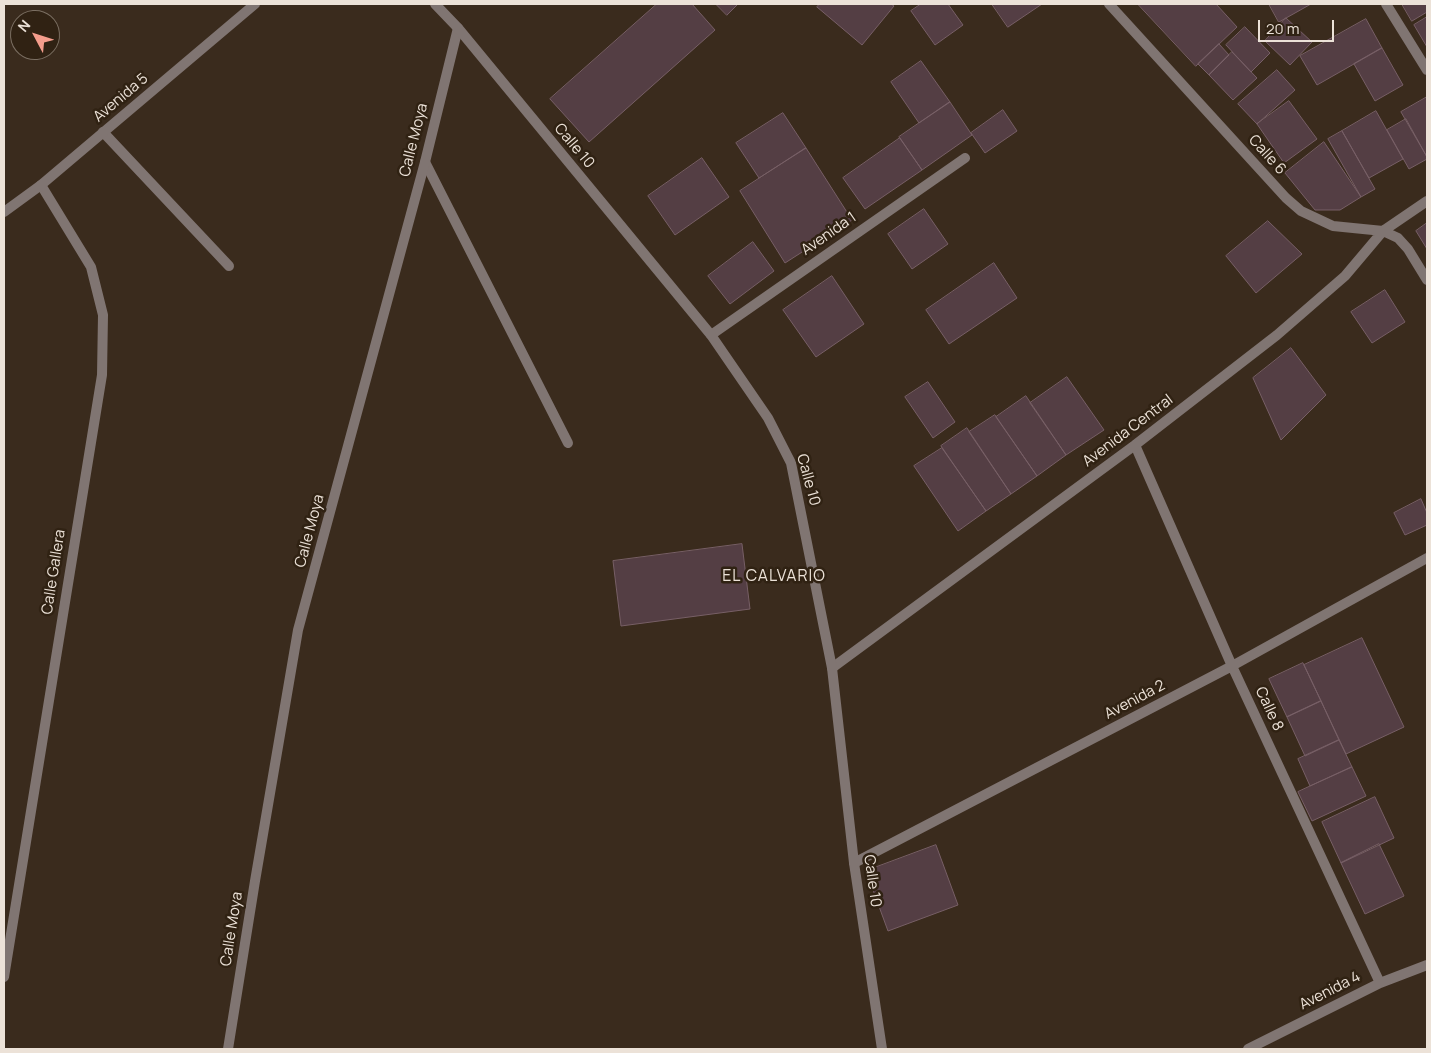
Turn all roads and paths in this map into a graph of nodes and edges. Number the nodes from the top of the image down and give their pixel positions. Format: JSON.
{"nodes":[{"id":1,"x":255,"y":4,"type":"edge"},
{"id":2,"x":435,"y":4,"type":"edge"},
{"id":3,"x":1109,"y":4,"type":"edge"},
{"id":4,"x":1386,"y":4,"type":"edge"},
{"id":5,"x":458,"y":28,"type":"junction"},
{"id":6,"x":1427,"y":70,"type":"edge"},
{"id":7,"x":103,"y":132,"type":"junction"},
{"id":8,"x":965,"y":158,"type":"dead end"},
{"id":9,"x":425,"y":162,"type":"junction"},
{"id":10,"x":41,"y":185,"type":"junction"},
{"id":11,"x":1427,"y":201,"type":"edge"},
{"id":12,"x":4,"y":212,"type":"edge"},
{"id":13,"x":1383,"y":231,"type":"junction"},
{"id":14,"x":229,"y":266,"type":"dead end"},
{"id":15,"x":1427,"y":280,"type":"edge"},
{"id":16,"x":711,"y":335,"type":"junction"},
{"id":17,"x":568,"y":443,"type":"dead end"},
{"id":18,"x":1136,"y":445,"type":"junction"},
{"id":19,"x":1427,"y":558,"type":"edge"},
{"id":20,"x":1232,"y":666,"type":"junction"},
{"id":21,"x":832,"y":668,"type":"junction"},
{"id":22,"x":854,"y":863,"type":"junction"},
{"id":23,"x":1427,"y":965,"type":"edge"},
{"id":24,"x":4,"y":977,"type":"edge"},
{"id":25,"x":1380,"y":982,"type":"junction"},
{"id":26,"x":228,"y":1049,"type":"edge"},
{"id":27,"x":882,"y":1049,"type":"edge"},
{"id":28,"x":1248,"y":1049,"type":"edge"}],
"edges":[{"from":1,"to":7,"type":"street","name":"Avenida 5"},
{"from":2,"to":5,"type":"street","name":"Calle 10"},
{"from":3,"to":13,"type":"street","name":"Calle 6"},
{"from":4,"to":6,"type":"street"},
{"from":5,"to":9,"type":"street","name":"Calle Moya"},
{"from":5,"to":16,"type":"street","name":"Calle 10"},
{"from":7,"to":10,"type":"street","name":"Avenida 5"},
{"from":7,"to":14,"type":"street"},
{"from":8,"to":16,"type":"street","name":"Avenida 1"},
{"from":9,"to":17,"type":"street"},
{"from":9,"to":26,"type":"street","name":"Calle Moya"},
{"from":10,"to":12,"type":"street","name":"Avenida 5"},
{"from":10,"to":24,"type":"street","name":"Calle Gallera"},
{"from":11,"to":13,"type":"street","name":"Avenida Central"},
{"from":13,"to":15,"type":"street","name":"Calle 6"},
{"from":13,"to":18,"type":"street","name":"Avenida Central"},
{"from":16,"to":21,"type":"street","name":"Calle 10"},
{"from":18,"to":20,"type":"street","name":"Calle 8"},
{"from":18,"to":21,"type":"street","name":"Avenida Central"},
{"from":19,"to":20,"type":"street","name":"Avenida 2"},
{"from":20,"to":22,"type":"street","name":"Avenida 2"},
{"from":20,"to":25,"type":"street","name":"Calle 8"},
{"from":21,"to":22,"type":"street","name":"Calle 10"},
{"from":22,"to":27,"type":"street","name":"Calle 10"},
{"from":23,"to":25,"type":"street","name":"Avenida 4"},
{"from":25,"to":28,"type":"street","name":"Avenida 4"}]}
